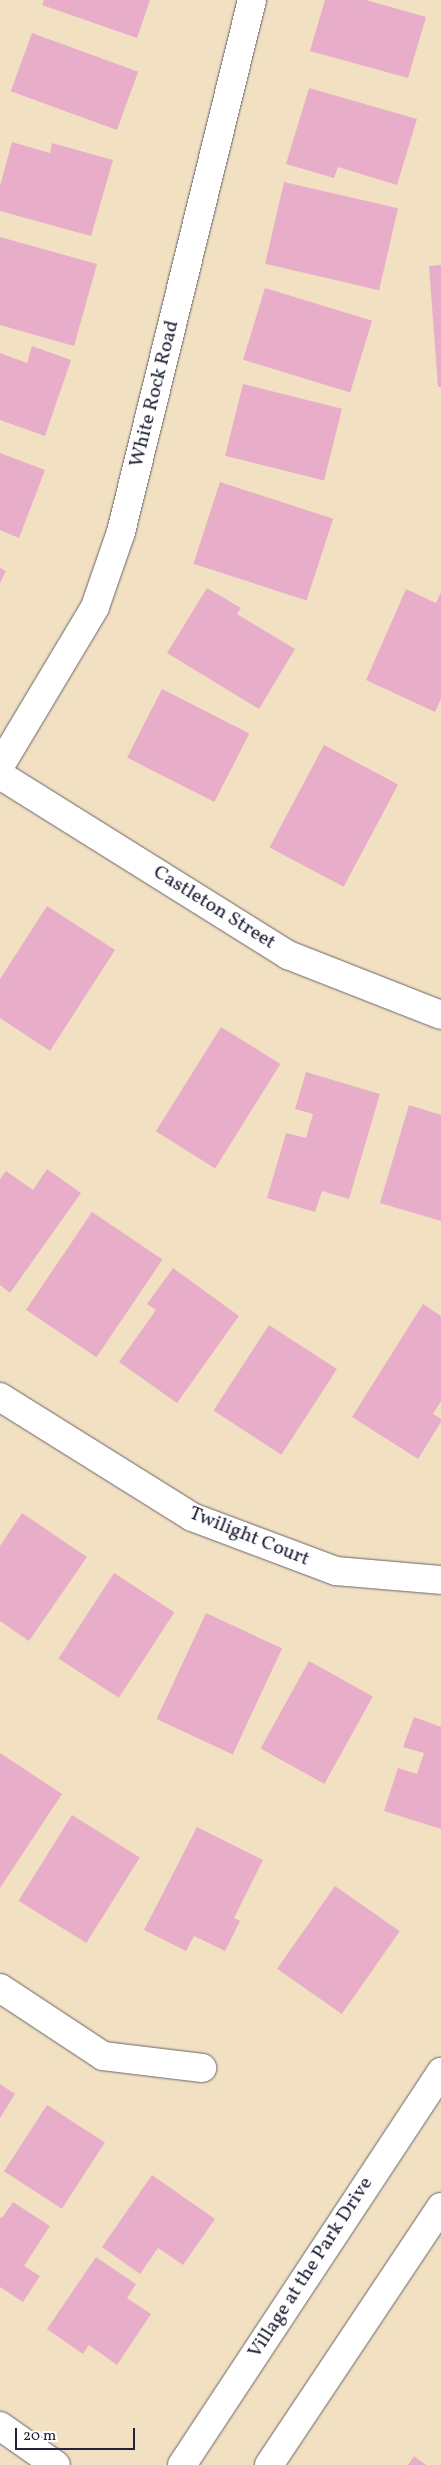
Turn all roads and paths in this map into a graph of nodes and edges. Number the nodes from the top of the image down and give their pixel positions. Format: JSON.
{"nodes":[{"id":1,"x":252,"y":0,"type":"edge"},
{"id":2,"x":0,"y":766,"type":"edge"},
{"id":3,"x":0,"y":775,"type":"edge"},
{"id":4,"x":441,"y":1015,"type":"edge"},
{"id":5,"x":0,"y":1396,"type":"edge"},
{"id":6,"x":440,"y":1580,"type":"dead end"},
{"id":7,"x":0,"y":1988,"type":"edge"},
{"id":8,"x":202,"y":2068,"type":"dead end"},
{"id":9,"x":441,"y":2072,"type":"edge"},
{"id":10,"x":441,"y":2207,"type":"edge"},
{"id":11,"x":0,"y":2426,"type":"edge"},
{"id":12,"x":56,"y":2465,"type":"edge"},
{"id":13,"x":182,"y":2465,"type":"edge"},
{"id":14,"x":269,"y":2465,"type":"edge"}],
"edges":[{"from":1,"to":2,"type":"street","name":"White Rock Road"},
{"from":3,"to":4,"type":"street","name":"Castleton Street"},
{"from":5,"to":6,"type":"street","name":"Twilight Court"},
{"from":7,"to":8,"type":"street"},
{"from":9,"to":13,"type":"street","name":"Village at the Park Drive"},
{"from":10,"to":14,"type":"street"},
{"from":11,"to":12,"type":"street"}]}
